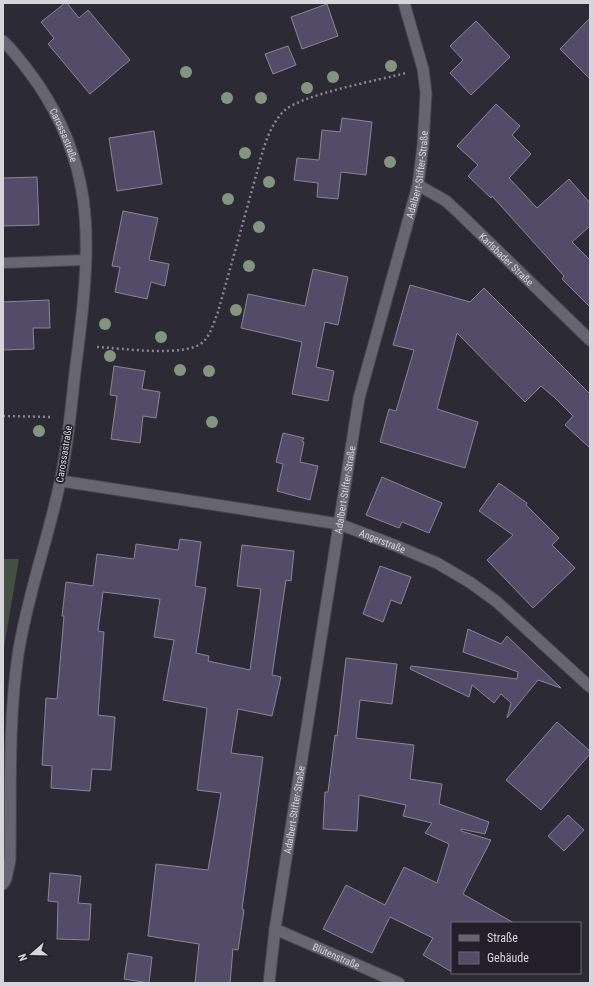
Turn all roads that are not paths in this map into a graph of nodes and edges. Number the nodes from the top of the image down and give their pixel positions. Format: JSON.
{"nodes":[{"id":1,"x":404,"y":3,"type":"edge"},
{"id":2,"x":3,"y":41,"type":"edge"},
{"id":3,"x":418,"y":185,"type":"junction"},
{"id":4,"x":85,"y":260,"type":"junction"},
{"id":5,"x":3,"y":263,"type":"edge"},
{"id":6,"x":590,"y":340,"type":"edge"},
{"id":7,"x":61,"y":481,"type":"junction"},
{"id":8,"x":339,"y":524,"type":"junction"},
{"id":9,"x":590,"y":687,"type":"edge"},
{"id":10,"x":3,"y":884,"type":"edge"},
{"id":11,"x":275,"y":929,"type":"junction"},
{"id":12,"x":269,"y":983,"type":"edge"},
{"id":13,"x":399,"y":983,"type":"edge"}],
"edges":[{"from":1,"to":3,"type":"street","name":"Adalbert-Stifter-Straße"},
{"from":2,"to":4,"type":"street","name":"Carossastraße"},
{"from":3,"to":6,"type":"street","name":"Karlsbader Straße"},
{"from":3,"to":8,"type":"street","name":"Adalbert-Stifter-Straße"},
{"from":4,"to":5,"type":"lane"},
{"from":4,"to":7,"type":"street","name":"Carossastraße"},
{"from":7,"to":8,"type":"street","name":"Angerstraße"},
{"from":7,"to":10,"type":"street","name":"Carossastraße"},
{"from":8,"to":9,"type":"street","name":"Angerstraße"},
{"from":8,"to":11,"type":"street","name":"Adalbert-Stifter-Straße"},
{"from":11,"to":12,"type":"street","name":"Adalbert-Stifter-Straße"},
{"from":11,"to":13,"type":"street","name":"Blütenstraße"}]}
